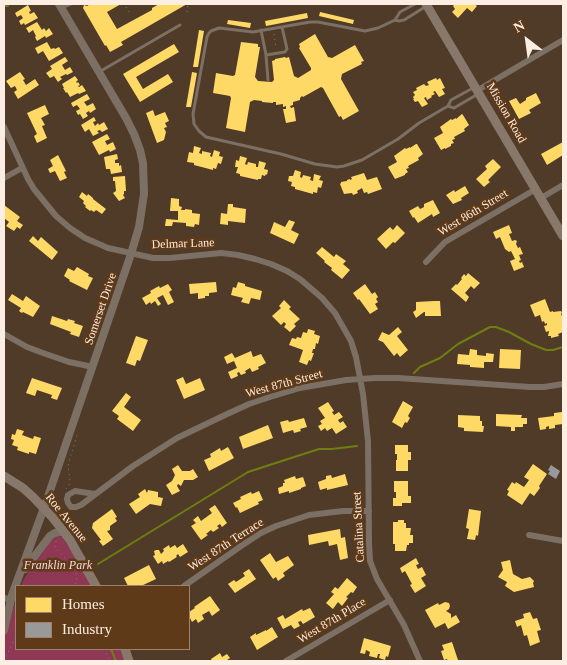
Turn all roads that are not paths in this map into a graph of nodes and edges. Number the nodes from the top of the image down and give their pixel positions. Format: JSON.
{"nodes":[{"id":1,"x":71,"y":4,"type":"edge"},
{"id":2,"x":415,"y":4,"type":"edge"},
{"id":3,"x":427,"y":5,"type":"edge"},
{"id":4,"x":60,"y":6,"type":"edge"},
{"id":5,"x":395,"y":20,"type":"junction"},
{"id":6,"x":180,"y":25,"type":"dead end"},
{"id":7,"x":282,"y":27,"type":"junction"},
{"id":8,"x":261,"y":30,"type":"junction"},
{"id":9,"x":563,"y":40,"type":"edge"},
{"id":10,"x":266,"y":56,"type":"junction"},
{"id":11,"x":99,"y":72,"type":"junction"},
{"id":12,"x":268,"y":80,"type":"dead end"},
{"id":13,"x":478,"y":90,"type":"junction"},
{"id":14,"x":448,"y":106,"type":"junction"},
{"id":15,"x":4,"y":127,"type":"edge"},
{"id":16,"x":22,"y":168,"type":"junction"},
{"id":17,"x":4,"y":178,"type":"edge"},
{"id":18,"x":563,"y":185,"type":"edge"},
{"id":19,"x":536,"y":189,"type":"junction"},
{"id":20,"x":541,"y":198,"type":"junction"},
{"id":21,"x":563,"y":236,"type":"edge"},
{"id":22,"x":131,"y":254,"type":"junction"},
{"id":23,"x":426,"y":262,"type":"dead end"},
{"id":24,"x":4,"y":334,"type":"edge"},
{"id":25,"x":93,"y":367,"type":"junction"},
{"id":26,"x":361,"y":379,"type":"junction"},
{"id":27,"x":563,"y":384,"type":"edge"},
{"id":28,"x":4,"y":476,"type":"edge"},
{"id":29,"x":95,"y":494,"type":"dead end"},
{"id":30,"x":44,"y":508,"type":"junction"},
{"id":31,"x":368,"y":511,"type":"junction"},
{"id":32,"x":63,"y":531,"type":"junction"},
{"id":33,"x":529,"y":535,"type":"dead end"},
{"id":34,"x":563,"y":541,"type":"edge"},
{"id":35,"x":20,"y":576,"type":"junction"},
{"id":36,"x":95,"y":585,"type":"edge"},
{"id":37,"x":185,"y":585,"type":"edge"},
{"id":38,"x":7,"y":599,"type":"edge"},
{"id":39,"x":390,"y":600,"type":"junction"},
{"id":40,"x":4,"y":630,"type":"edge"},
{"id":41,"x":286,"y":661,"type":"edge"},
{"id":42,"x":420,"y":661,"type":"edge"}],
"edges":[{"from":1,"to":4,"type":"lane"},
{"from":2,"to":5,"type":"lane"},
{"from":3,"to":5,"type":"lane"},
{"from":3,"to":13,"type":"main road","name":"Mission Road"},
{"from":4,"to":11,"type":"street","name":"Somerset Drive"},
{"from":5,"to":7,"type":"lane"},
{"from":6,"to":11,"type":"lane"},
{"from":7,"to":8,"type":"lane"},
{"from":7,"to":10,"type":"lane"},
{"from":8,"to":10,"type":"lane"},
{"from":8,"to":14,"type":"lane"},
{"from":9,"to":13,"type":"street"},
{"from":10,"to":12,"type":"lane"},
{"from":11,"to":22,"type":"street","name":"Somerset Drive"},
{"from":13,"to":14,"type":"lane"},
{"from":13,"to":14,"type":"lane"},
{"from":13,"to":19,"type":"main road","name":"Mission Road"},
{"from":15,"to":16,"type":"street","name":"Delmar Lane"},
{"from":16,"to":17,"type":"street"},
{"from":16,"to":22,"type":"street","name":"Delmar Lane"},
{"from":18,"to":20,"type":"street"},
{"from":19,"to":20,"type":"main road","name":"Mission Road"},
{"from":19,"to":23,"type":"street","name":"West 86th Street"},
{"from":20,"to":21,"type":"main road","name":"Mission Road"},
{"from":22,"to":25,"type":"street","name":"Somerset Drive"},
{"from":22,"to":26,"type":"street","name":"Delmar Lane"},
{"from":24,"to":25,"type":"street"},
{"from":25,"to":30,"type":"street","name":"Somerset Drive"},
{"from":26,"to":27,"type":"street","name":"West 87th Street"},
{"from":26,"to":29,"type":"street","name":"West 87th Street"},
{"from":26,"to":31,"type":"street","name":"Catalina Street"},
{"from":28,"to":30,"type":"main road","name":"Roe Avenue"},
{"from":30,"to":32,"type":"main road","name":"Roe Avenue"},
{"from":30,"to":35,"type":"street","name":"Somerset Drive"},
{"from":31,"to":37,"type":"street","name":"West 87th Terrace"},
{"from":31,"to":39,"type":"street","name":"Catalina Street"},
{"from":32,"to":35,"type":"street"},
{"from":32,"to":36,"type":"main road","name":"Roe Avenue"},
{"from":33,"to":34,"type":"street"},
{"from":35,"to":38,"type":"street","name":"Somerset Drive"},
{"from":38,"to":40,"type":"street","name":"Somerset Drive"},
{"from":39,"to":41,"type":"street","name":"West 87th Place"},
{"from":39,"to":42,"type":"street","name":"Catalina Street"}]}
